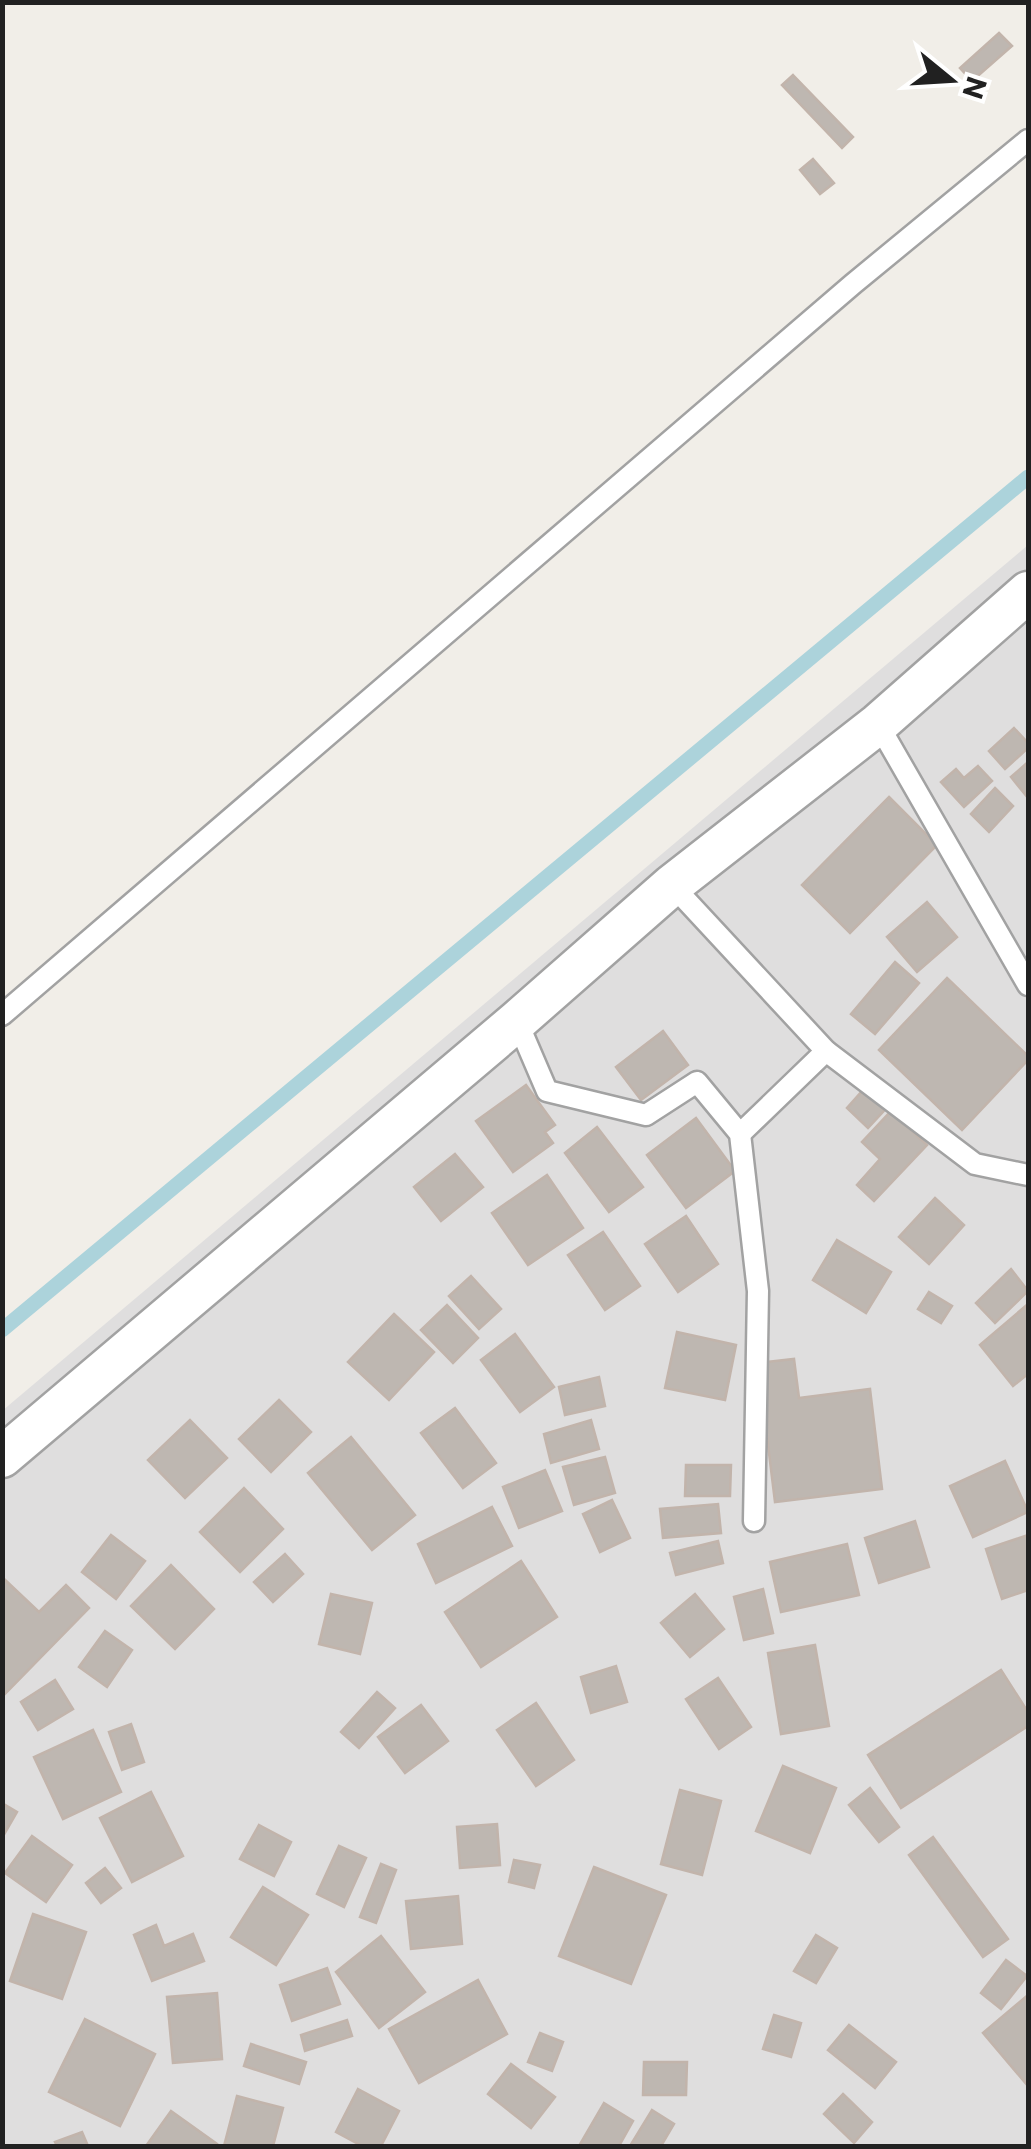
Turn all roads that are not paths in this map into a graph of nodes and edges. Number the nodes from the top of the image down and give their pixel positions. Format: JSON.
{"nodes":[{"id":1,"x":1028,"y":140,"type":"edge"},
{"id":2,"x":1028,"y":592,"type":"edge"},
{"id":3,"x":878,"y":724,"type":"junction"},
{"id":4,"x":672,"y":885,"type":"junction"},
{"id":5,"x":1028,"y":985,"type":"edge"},
{"id":6,"x":2,"y":1014,"type":"edge"},
{"id":7,"x":517,"y":1021,"type":"junction"},
{"id":8,"x":826,"y":1051,"type":"junction"},
{"id":9,"x":740,"y":1134,"type":"junction"},
{"id":10,"x":1028,"y":1175,"type":"edge"},
{"id":11,"x":2,"y":1457,"type":"edge"},
{"id":12,"x":754,"y":1522,"type":"dead end"}],
"edges":[{"from":1,"to":6,"type":"lane"},
{"from":2,"to":3,"type":"street"},
{"from":3,"to":4,"type":"street"},
{"from":3,"to":5,"type":"lane"},
{"from":4,"to":7,"type":"street"},
{"from":4,"to":8,"type":"lane"},
{"from":7,"to":9,"type":"lane"},
{"from":7,"to":11,"type":"street"},
{"from":8,"to":9,"type":"lane"},
{"from":8,"to":10,"type":"lane"},
{"from":9,"to":12,"type":"lane"}]}
